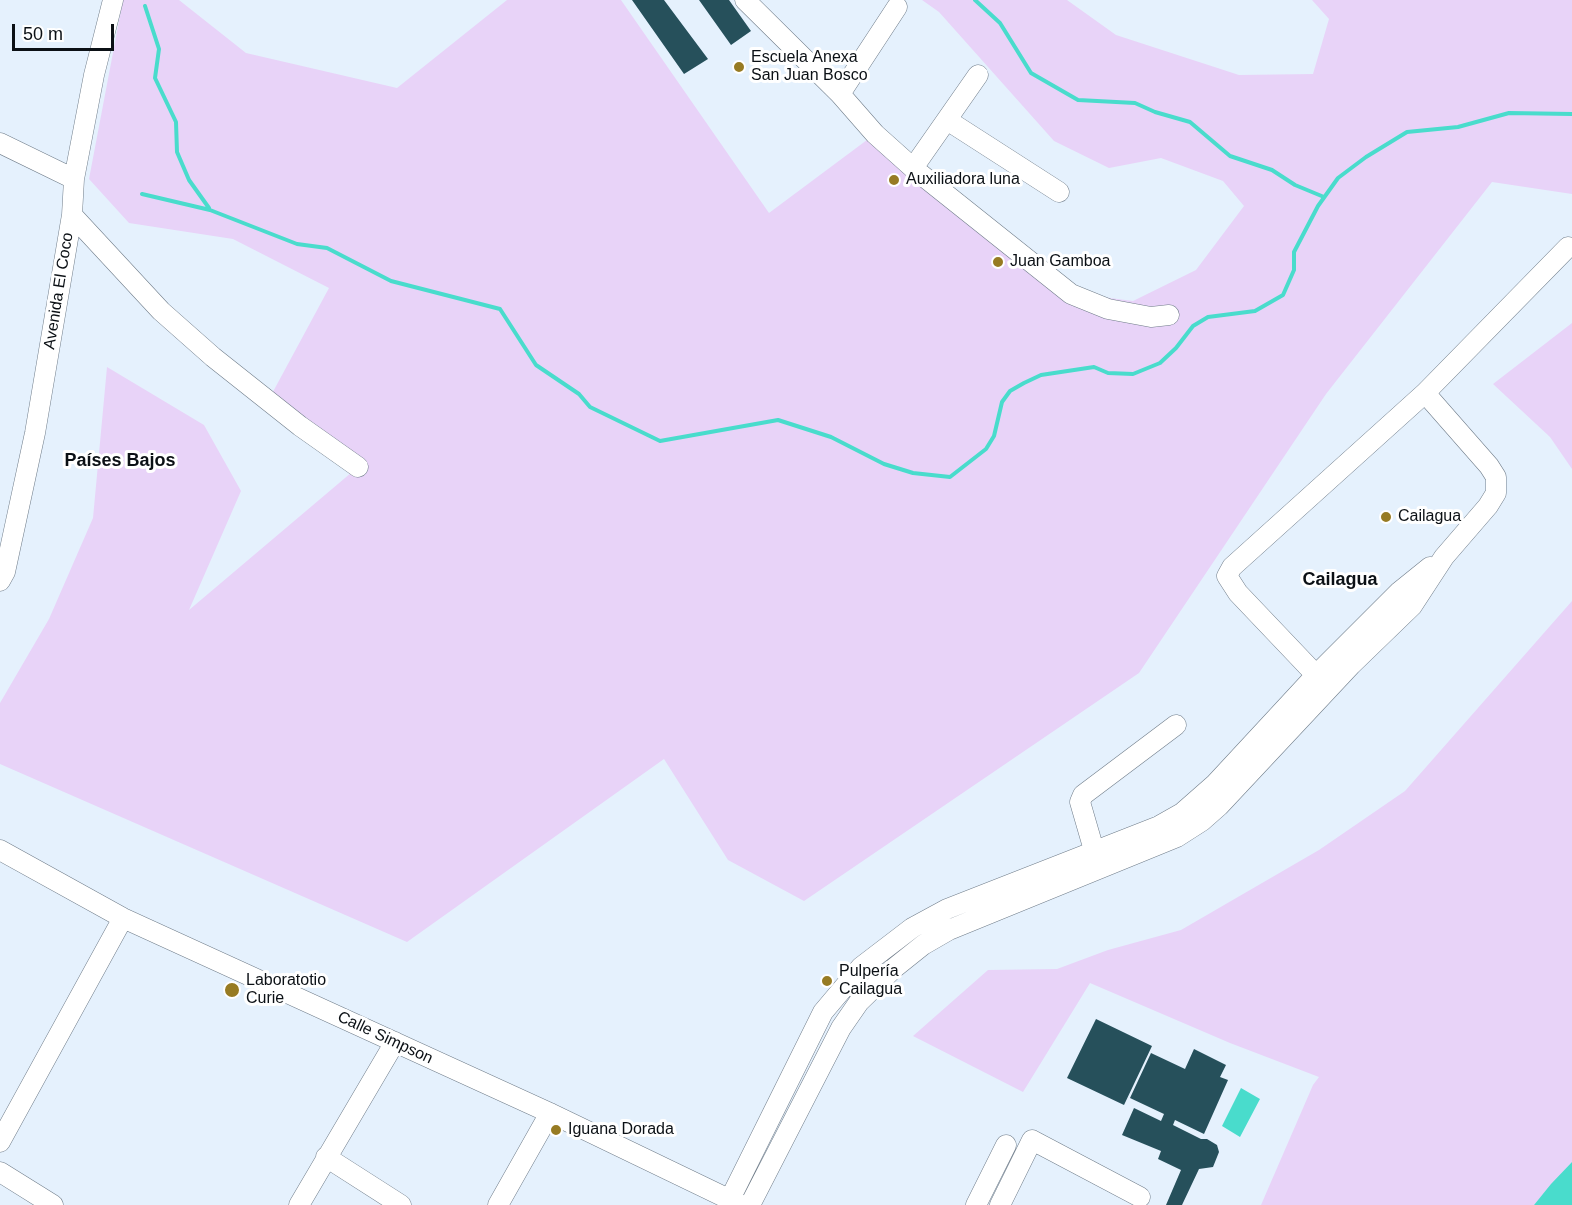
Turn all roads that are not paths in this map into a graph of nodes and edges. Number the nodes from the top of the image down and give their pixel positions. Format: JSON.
{"nodes":[{"id":1,"x":113,"y":0,"type":"edge"},
{"id":2,"x":745,"y":0,"type":"edge"},
{"id":3,"x":897,"y":6,"type":"dead end"},
{"id":4,"x":978,"y":75,"type":"dead end"},
{"id":5,"x":840,"y":94,"type":"junction"},
{"id":6,"x":947,"y":120,"type":"junction"},
{"id":7,"x":0,"y":143,"type":"edge"},
{"id":8,"x":913,"y":168,"type":"junction"},
{"id":9,"x":74,"y":179,"type":"junction"},
{"id":10,"x":1059,"y":192,"type":"dead end"},
{"id":11,"x":72,"y":215,"type":"junction"},
{"id":12,"x":1568,"y":248,"type":"dead end"},
{"id":13,"x":1169,"y":315,"type":"dead end"},
{"id":14,"x":1425,"y":393,"type":"junction"},
{"id":15,"x":358,"y":467,"type":"dead end"},
{"id":16,"x":2,"y":574,"type":"edge"},
{"id":17,"x":1345,"y":660,"type":"junction"},
{"id":18,"x":1316,"y":675,"type":"junction"},
{"id":19,"x":1176,"y":725,"type":"dead end"},
{"id":20,"x":0,"y":850,"type":"edge"},
{"id":21,"x":1097,"y":861,"type":"junction"},
{"id":22,"x":123,"y":918,"type":"junction"},
{"id":23,"x":395,"y":1042,"type":"junction"},
{"id":24,"x":797,"y":1065,"type":"junction"},
{"id":25,"x":817,"y":1075,"type":"junction"},
{"id":26,"x":550,"y":1113,"type":"junction"},
{"id":27,"x":0,"y":1143,"type":"edge"},
{"id":28,"x":1006,"y":1145,"type":"dead end"},
{"id":29,"x":326,"y":1157,"type":"junction"},
{"id":30,"x":0,"y":1172,"type":"edge"},
{"id":31,"x":1140,"y":1197,"type":"dead end"},
{"id":32,"x":735,"y":1202,"type":"edge"},
{"id":33,"x":52,"y":1205,"type":"edge"},
{"id":34,"x":298,"y":1205,"type":"edge"},
{"id":35,"x":401,"y":1205,"type":"edge"},
{"id":36,"x":498,"y":1205,"type":"edge"},
{"id":37,"x":750,"y":1205,"type":"edge"},
{"id":38,"x":976,"y":1205,"type":"edge"},
{"id":39,"x":1000,"y":1205,"type":"edge"}],
"edges":[{"from":1,"to":9,"type":"street","name":"Avenida El Coco"},
{"from":2,"to":5,"type":"street"},
{"from":3,"to":5,"type":"street"},
{"from":4,"to":6,"type":"street"},
{"from":5,"to":8,"type":"street"},
{"from":6,"to":8,"type":"street"},
{"from":6,"to":10,"type":"street"},
{"from":7,"to":9,"type":"street"},
{"from":8,"to":13,"type":"street"},
{"from":9,"to":11,"type":"street","name":"Avenida El Coco"},
{"from":11,"to":15,"type":"street"},
{"from":11,"to":16,"type":"street","name":"Avenida El Coco"},
{"from":12,"to":14,"type":"street"},
{"from":14,"to":17,"type":"street"},
{"from":14,"to":18,"type":"street"},
{"from":17,"to":18,"type":"street"},
{"from":17,"to":21,"type":"street"},
{"from":18,"to":21,"type":"street"},
{"from":19,"to":21,"type":"street"},
{"from":20,"to":22,"type":"street","name":"Calle Simpson"},
{"from":21,"to":24,"type":"street"},
{"from":21,"to":25,"type":"street"},
{"from":22,"to":23,"type":"street","name":"Calle Simpson"},
{"from":22,"to":27,"type":"street"},
{"from":23,"to":26,"type":"street","name":"Calle Simpson"},
{"from":23,"to":29,"type":"street"},
{"from":24,"to":25,"type":"street"},
{"from":24,"to":32,"type":"street"},
{"from":25,"to":37,"type":"street"},
{"from":26,"to":32,"type":"street","name":"Calle Simpson"},
{"from":26,"to":36,"type":"street"},
{"from":28,"to":38,"type":"street"},
{"from":29,"to":34,"type":"street"},
{"from":29,"to":35,"type":"street"},
{"from":30,"to":33,"type":"street"},
{"from":31,"to":39,"type":"street"}]}
